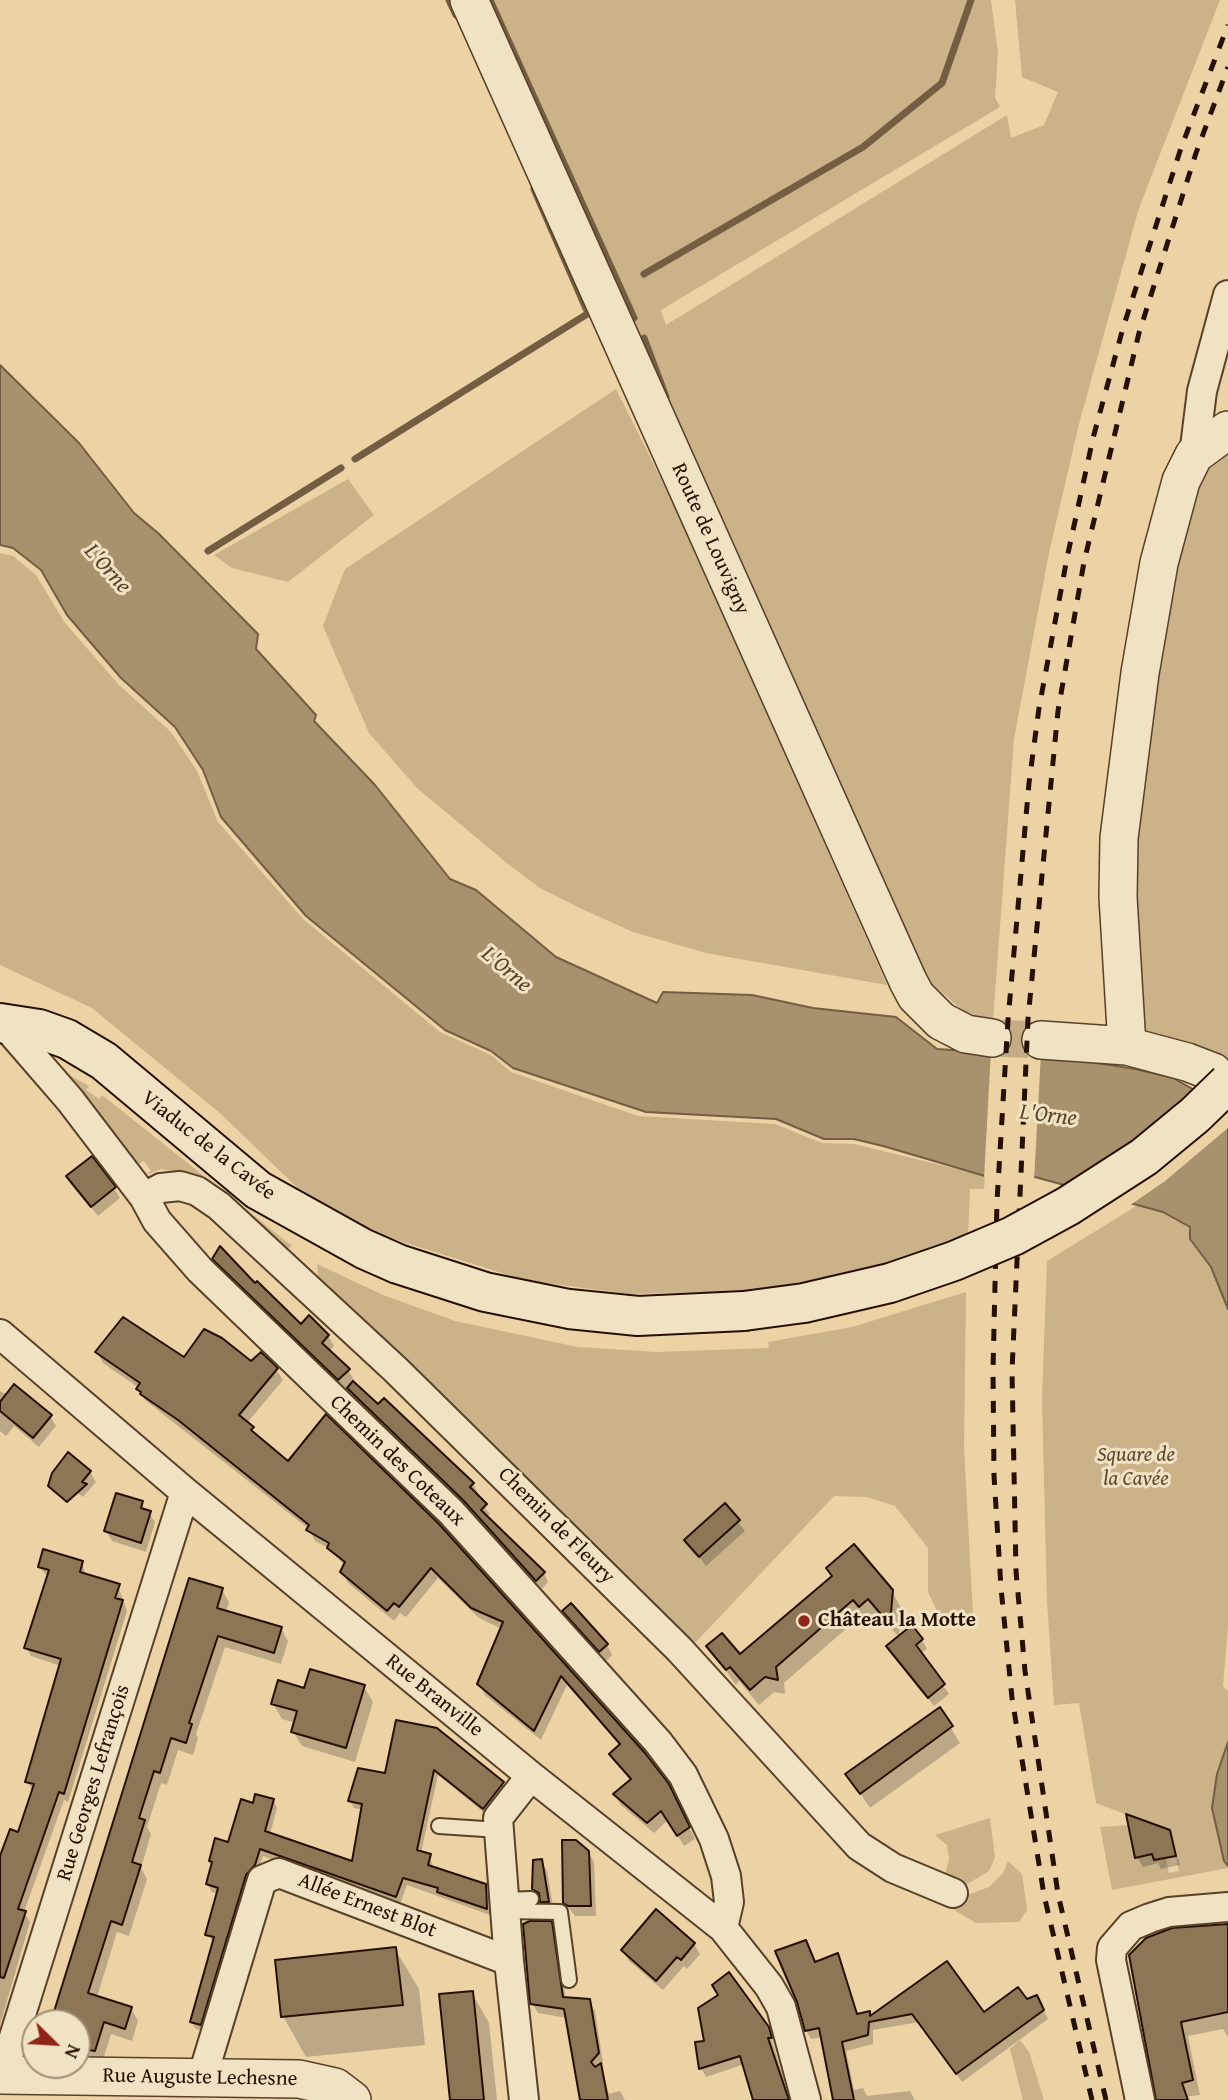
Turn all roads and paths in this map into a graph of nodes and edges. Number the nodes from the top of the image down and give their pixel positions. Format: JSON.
{"nodes":[{"id":1,"x":469,"y":0,"type":"edge"},
{"id":2,"x":1228,"y":295,"type":"edge"},
{"id":3,"x":1228,"y":429,"type":"edge"},
{"id":4,"x":1194,"y":455,"type":"junction"},
{"id":5,"x":1,"y":1024,"type":"edge"},
{"id":6,"x":992,"y":1038,"type":"tunnel mouth"},
{"id":7,"x":1041,"y":1040,"type":"tunnel mouth"},
{"id":8,"x":1127,"y":1046,"type":"junction"},
{"id":9,"x":1221,"y":1078,"type":"edge"},
{"id":10,"x":144,"y":1197,"type":"junction"},
{"id":11,"x":0,"y":1334,"type":"edge"},
{"id":12,"x":185,"y":1492,"type":"junction"},
{"id":13,"x":531,"y":1776,"type":"junction"},
{"id":14,"x":439,"y":1826,"type":"dead end"},
{"id":15,"x":499,"y":1830,"type":"junction"},
{"id":16,"x":953,"y":1893,"type":"dead end"},
{"id":17,"x":514,"y":1904,"type":"junction"},
{"id":18,"x":1227,"y":1907,"type":"edge"},
{"id":19,"x":723,"y":1928,"type":"junction"},
{"id":20,"x":509,"y":1961,"type":"junction"},
{"id":21,"x":569,"y":1980,"type":"dead end"},
{"id":22,"x":4,"y":2075,"type":"edge"},
{"id":23,"x":202,"y":2078,"type":"junction"},
{"id":24,"x":352,"y":2100,"type":"edge"},
{"id":25,"x":524,"y":2100,"type":"edge"},
{"id":26,"x":806,"y":2100,"type":"edge"},
{"id":27,"x":1140,"y":2100,"type":"edge"}],
"edges":[{"from":1,"to":6,"type":"street","name":"Route de Louvigny"},
{"from":2,"to":4,"type":"street"},
{"from":3,"to":4,"type":"street"},
{"from":4,"to":8,"type":"street"},
{"from":5,"to":9,"type":"main road","name":"Viaduc de la Cavée","bridge":true},
{"from":5,"to":10,"type":"street","name":"Chemin des Coteaux"},
{"from":7,"to":8,"type":"street"},
{"from":8,"to":9,"type":"street"},
{"from":10,"to":16,"type":"street","name":"Chemin de Fleury"},
{"from":10,"to":19,"type":"street","name":"Chemin des Coteaux"},
{"from":11,"to":12,"type":"street","name":"Rue Branville"},
{"from":12,"to":13,"type":"street","name":"Rue Branville"},
{"from":12,"to":22,"type":"street","name":"Rue Georges Lefrançois"},
{"from":13,"to":15,"type":"street"},
{"from":13,"to":19,"type":"street","name":"Rue Branville"},
{"from":14,"to":15,"type":"lane"},
{"from":15,"to":17,"type":"street"},
{"from":17,"to":20,"type":"street"},
{"from":17,"to":21,"type":"lane"},
{"from":18,"to":27,"type":"street"},
{"from":19,"to":26,"type":"street","name":"Rue Branville"},
{"from":20,"to":23,"type":"street","name":"Allée Ernest Blot"},
{"from":20,"to":25,"type":"street"},
{"from":22,"to":23,"type":"street","name":"Rue Auguste Lechesne"},
{"from":23,"to":24,"type":"street","name":"Rue Auguste Lechesne"}]}
